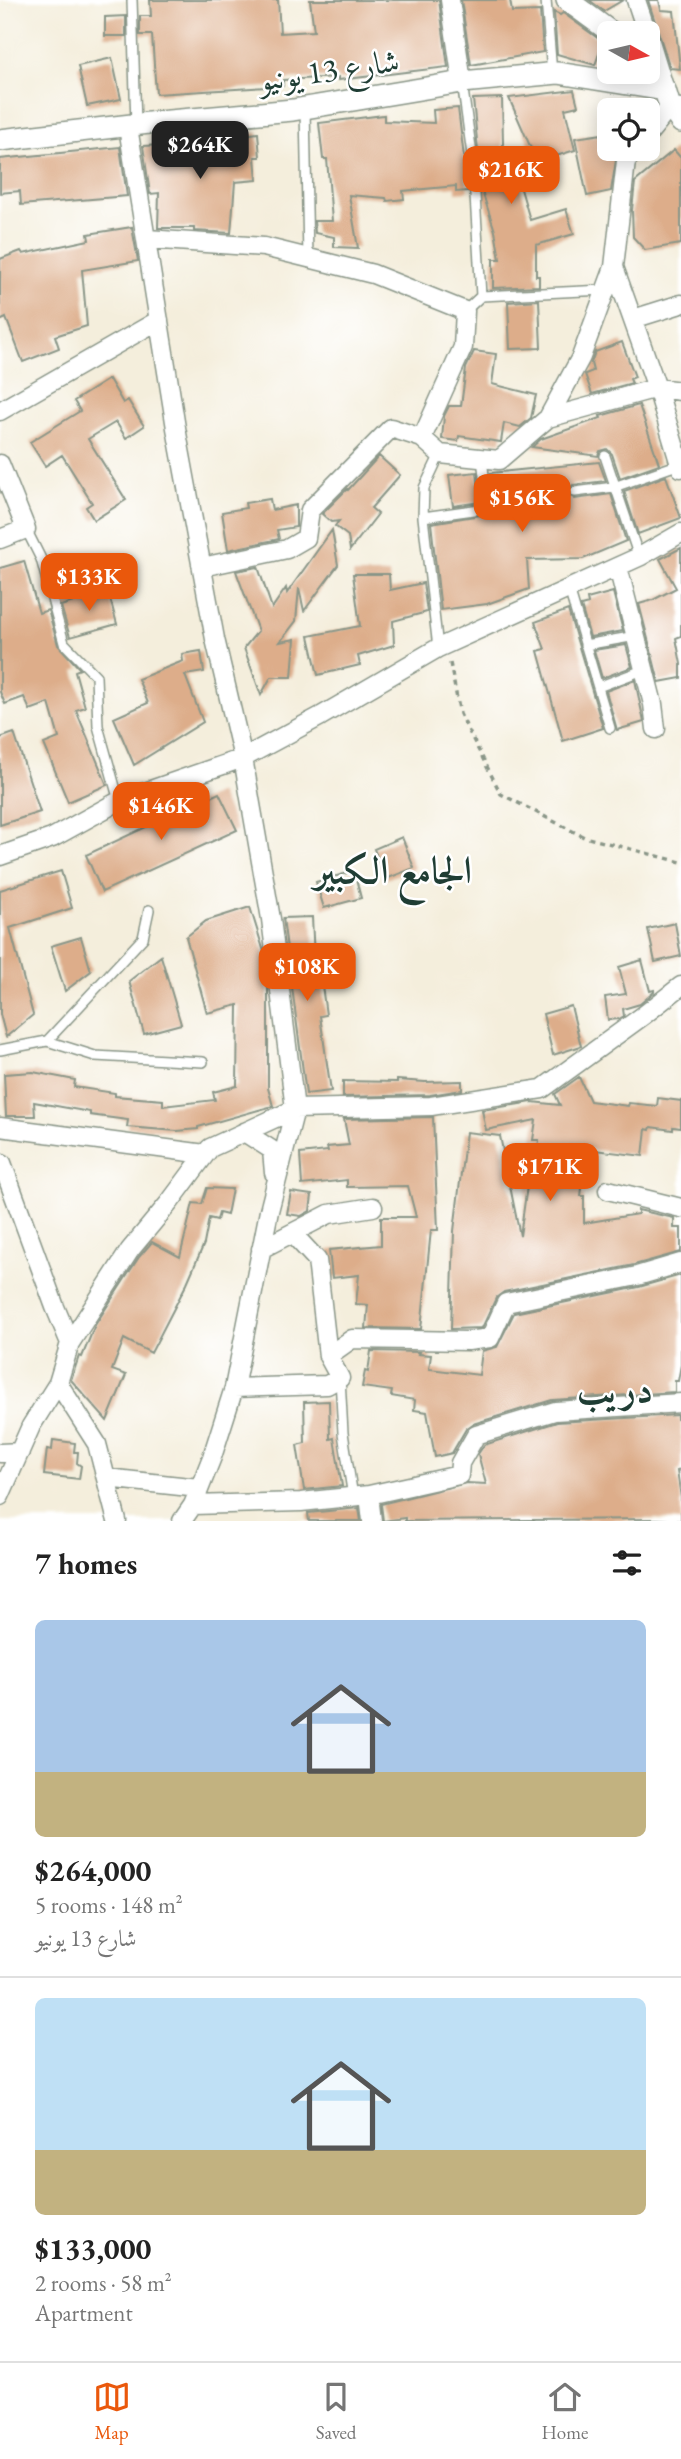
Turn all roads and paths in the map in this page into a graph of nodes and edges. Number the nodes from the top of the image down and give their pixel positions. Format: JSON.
{"nodes":[{"id":1,"x":132,"y":0,"type":"edge"},
{"id":2,"x":450,"y":0,"type":"edge"},
{"id":3,"x":546,"y":0,"type":"edge"},
{"id":4,"x":567,"y":0,"type":"edge"},
{"id":5,"x":636,"y":0,"type":"edge"},
{"id":6,"x":643,"y":21,"type":"edge"},
{"id":7,"x":597,"y":22,"type":"edge"},
{"id":8,"x":660,"y":69,"type":"edge"},
{"id":9,"x":552,"y":73,"type":"junction"},
{"id":10,"x":462,"y":82,"type":"junction"},
{"id":11,"x":657,"y":84,"type":"edge"},
{"id":12,"x":674,"y":107,"type":"edge"},
{"id":13,"x":305,"y":108,"type":"junction"},
{"id":14,"x":660,"y":122,"type":"edge"},
{"id":15,"x":132,"y":126,"type":"junction"},
{"id":16,"x":0,"y":140,"type":"edge"},
{"id":17,"x":626,"y":161,"type":"edge"},
{"id":18,"x":147,"y":239,"type":"junction"},
{"id":19,"x":308,"y":258,"type":"junction"},
{"id":20,"x":614,"y":267,"type":"junction"},
{"id":21,"x":605,"y":290,"type":"junction"},
{"id":22,"x":481,"y":296,"type":"junction"},
{"id":23,"x":681,"y":304,"type":"edge"},
{"id":24,"x":465,"y":311,"type":"junction"},
{"id":25,"x":632,"y":319,"type":"junction"},
{"id":26,"x":159,"y":320,"type":"junction"},
{"id":27,"x":657,"y":388,"type":"junction"},
{"id":28,"x":681,"y":391,"type":"edge"},
{"id":29,"x":0,"y":411,"type":"edge"},
{"id":30,"x":548,"y":418,"type":"junction"},
{"id":31,"x":422,"y":438,"type":"junction"},
{"id":32,"x":440,"y":454,"type":"junction"},
{"id":33,"x":605,"y":456,"type":"dead end"},
{"id":34,"x":482,"y":458,"type":"junction"},
{"id":35,"x":0,"y":464,"type":"edge"},
{"id":36,"x":680,"y":466,"type":"edge"},
{"id":37,"x":614,"y":487,"type":"junction"},
{"id":38,"x":575,"y":492,"type":"dead end"},
{"id":39,"x":423,"y":517,"type":"junction"},
{"id":40,"x":26,"y":529,"type":"junction"},
{"id":41,"x":681,"y":533,"type":"edge"},
{"id":42,"x":0,"y":538,"type":"edge"},
{"id":43,"x":639,"y":557,"type":"junction"},
{"id":44,"x":618,"y":566,"type":"junction"},
{"id":45,"x":202,"y":567,"type":"junction"},
{"id":46,"x":569,"y":589,"type":"junction"},
{"id":47,"x":636,"y":636,"type":"junction"},
{"id":48,"x":585,"y":645,"type":"junction"},
{"id":49,"x":442,"y":646,"type":"junction"},
{"id":50,"x":643,"y":670,"type":"junction"},
{"id":51,"x":598,"y":687,"type":"junction"},
{"id":52,"x":610,"y":728,"type":"dead end"},
{"id":53,"x":656,"y":729,"type":"dead end"},
{"id":54,"x":243,"y":758,"type":"junction"},
{"id":55,"x":119,"y":801,"type":"junction"},
{"id":56,"x":0,"y":856,"type":"edge"},
{"id":57,"x":681,"y":862,"type":"edge"},
{"id":58,"x":149,"y":910,"type":"dead end"},
{"id":59,"x":681,"y":986,"type":"edge"},
{"id":60,"x":47,"y":1041,"type":"junction"},
{"id":61,"x":0,"y":1050,"type":"edge"},
{"id":62,"x":203,"y":1062,"type":"dead end"},
{"id":63,"x":295,"y":1109,"type":"junction"},
{"id":64,"x":0,"y":1127,"type":"edge"},
{"id":65,"x":244,"y":1132,"type":"junction"},
{"id":66,"x":205,"y":1154,"type":"junction"},
{"id":67,"x":0,"y":1164,"type":"edge"},
{"id":68,"x":276,"y":1185,"type":"junction"},
{"id":69,"x":608,"y":1190,"type":"dead end"},
{"id":70,"x":373,"y":1207,"type":"dead end"},
{"id":71,"x":681,"y":1208,"type":"edge"},
{"id":72,"x":292,"y":1233,"type":"junction"},
{"id":73,"x":261,"y":1249,"type":"junction"},
{"id":74,"x":681,"y":1263,"type":"edge"},
{"id":75,"x":70,"y":1343,"type":"junction"},
{"id":76,"x":328,"y":1356,"type":"junction"},
{"id":77,"x":340,"y":1378,"type":"junction"},
{"id":78,"x":58,"y":1383,"type":"junction"},
{"id":79,"x":234,"y":1388,"type":"junction"},
{"id":80,"x":681,"y":1403,"type":"edge"},
{"id":81,"x":20,"y":1452,"type":"junction"},
{"id":82,"x":0,"y":1454,"type":"edge"},
{"id":83,"x":106,"y":1478,"type":"junction"},
{"id":84,"x":0,"y":1496,"type":"edge"},
{"id":85,"x":361,"y":1496,"type":"junction"},
{"id":86,"x":196,"y":1497,"type":"junction"},
{"id":87,"x":117,"y":1521,"type":"edge"},
{"id":88,"x":182,"y":1521,"type":"edge"},
{"id":89,"x":372,"y":1521,"type":"edge"}],
"edges":[{"from":1,"to":15,"type":"lane"},
{"from":2,"to":10,"type":"street"},
{"from":3,"to":9,"type":"lane"},
{"from":4,"to":7,"type":"street"},
{"from":5,"to":6,"type":"street"},
{"from":8,"to":12,"type":"street"},
{"from":9,"to":10,"type":"street","name":"شارع 13 يونيو"},
{"from":9,"to":12,"type":"street","name":"شارع 13 يونيو"},
{"from":10,"to":13,"type":"street","name":"شارع 13 يونيو"},
{"from":10,"to":22,"type":"lane"},
{"from":11,"to":12,"type":"street"},
{"from":12,"to":14,"type":"street"},
{"from":13,"to":15,"type":"street","name":"شارع 13 يونيو"},
{"from":13,"to":19,"type":"lane"},
{"from":15,"to":16,"type":"street","name":"شارع 13 يونيو"},
{"from":15,"to":18,"type":"street"},
{"from":17,"to":20,"type":"street"},
{"from":18,"to":19,"type":"street"},
{"from":18,"to":26,"type":"street"},
{"from":19,"to":24,"type":"street"},
{"from":20,"to":21,"type":"street"},
{"from":20,"to":25,"type":"street"},
{"from":21,"to":22,"type":"lane"},
{"from":21,"to":30,"type":"street"},
{"from":22,"to":24,"type":"lane"},
{"from":23,"to":25,"type":"street"},
{"from":24,"to":31,"type":"street"},
{"from":25,"to":27,"type":"street"},
{"from":26,"to":29,"type":"street"},
{"from":26,"to":45,"type":"street"},
{"from":27,"to":28,"type":"street"},
{"from":27,"to":30,"type":"street"},
{"from":27,"to":36,"type":"street"},
{"from":30,"to":34,"type":"street"},
{"from":31,"to":32,"type":"street"},
{"from":31,"to":45,"type":"street"},
{"from":32,"to":34,"type":"street"},
{"from":32,"to":39,"type":"lane"},
{"from":33,"to":37,"type":"lane"},
{"from":34,"to":39,"type":"lane"},
{"from":35,"to":40,"type":"street"},
{"from":36,"to":37,"type":"lane"},
{"from":37,"to":38,"type":"lane"},
{"from":37,"to":43,"type":"lane"},
{"from":39,"to":49,"type":"lane"},
{"from":40,"to":42,"type":"street"},
{"from":40,"to":55,"type":"lane"},
{"from":41,"to":43,"type":"street"},
{"from":43,"to":44,"type":"street"},
{"from":44,"to":46,"type":"street"},
{"from":44,"to":47,"type":"street"},
{"from":45,"to":54,"type":"street"},
{"from":46,"to":48,"type":"lane"},
{"from":46,"to":49,"type":"street"},
{"from":47,"to":48,"type":"lane"},
{"from":47,"to":50,"type":"street"},
{"from":48,"to":51,"type":"lane"},
{"from":49,"to":54,"type":"street"},
{"from":49,"to":57,"type":"path"},
{"from":50,"to":51,"type":"lane"},
{"from":50,"to":53,"type":"street"},
{"from":51,"to":52,"type":"lane"},
{"from":54,"to":55,"type":"street"},
{"from":54,"to":63,"type":"street"},
{"from":55,"to":56,"type":"street"},
{"from":58,"to":60,"type":"lane"},
{"from":59,"to":63,"type":"street"},
{"from":60,"to":61,"type":"lane"},
{"from":60,"to":62,"type":"lane"},
{"from":63,"to":65,"type":"street"},
{"from":63,"to":68,"type":"street"},
{"from":64,"to":66,"type":"street"},
{"from":65,"to":66,"type":"street"},
{"from":65,"to":68,"type":"street"},
{"from":66,"to":75,"type":"street"},
{"from":67,"to":75,"type":"street"},
{"from":68,"to":73,"type":"street"},
{"from":69,"to":71,"type":"street"},
{"from":70,"to":72,"type":"street"},
{"from":72,"to":73,"type":"street"},
{"from":72,"to":76,"type":"street"},
{"from":73,"to":79,"type":"street"},
{"from":74,"to":76,"type":"street"},
{"from":75,"to":78,"type":"street"},
{"from":76,"to":77,"type":"street"},
{"from":77,"to":79,"type":"street"},
{"from":77,"to":85,"type":"lane"},
{"from":78,"to":81,"type":"street"},
{"from":78,"to":83,"type":"street"},
{"from":79,"to":86,"type":"street"},
{"from":80,"to":85,"type":"street"},
{"from":81,"to":82,"type":"street"},
{"from":81,"to":84,"type":"street"},
{"from":83,"to":86,"type":"street"},
{"from":83,"to":87,"type":"street"},
{"from":85,"to":86,"type":"street"},
{"from":85,"to":89,"type":"street"},
{"from":86,"to":88,"type":"street"}]}
